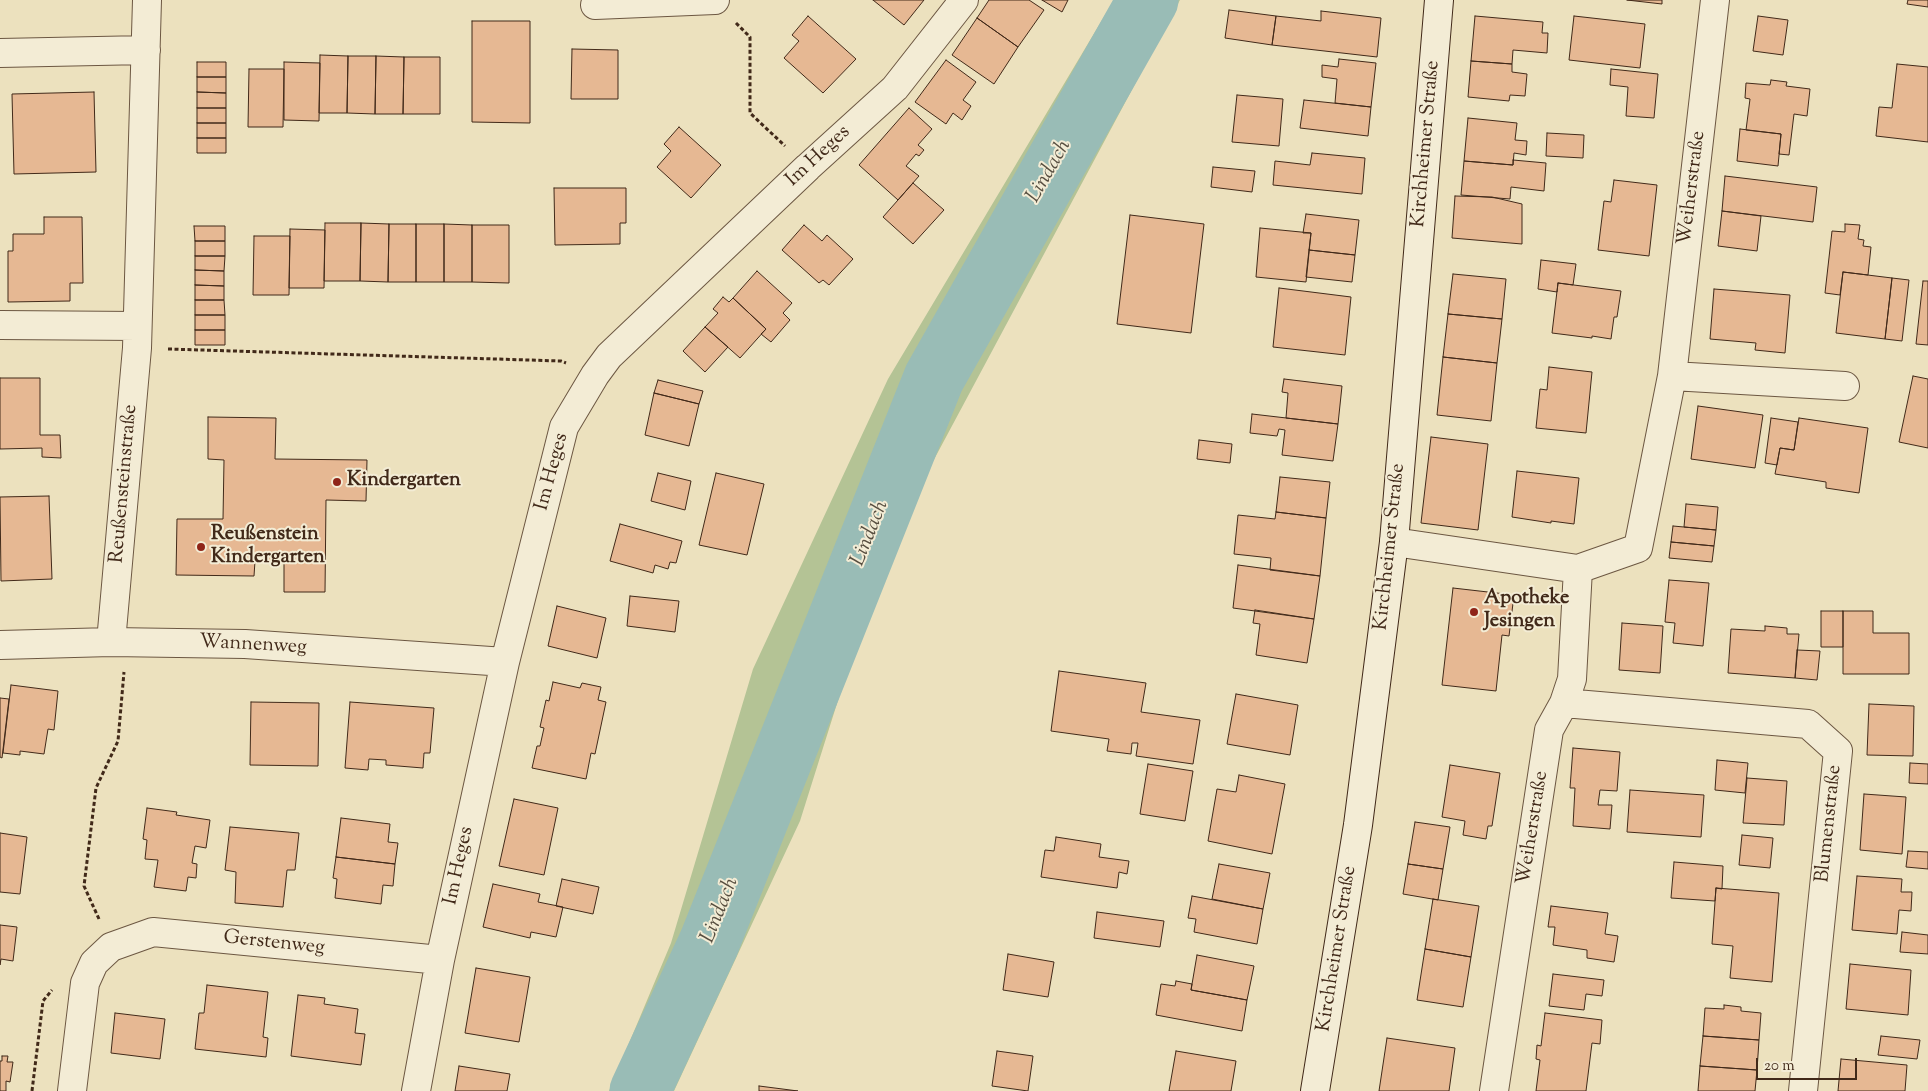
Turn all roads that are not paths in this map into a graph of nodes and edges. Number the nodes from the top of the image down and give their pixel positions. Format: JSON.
{"nodes":[{"id":1,"x":147,"y":0,"type":"edge"},
{"id":2,"x":715,"y":0,"type":"edge"},
{"id":3,"x":964,"y":0,"type":"edge"},
{"id":4,"x":1439,"y":0,"type":"edge"},
{"id":5,"x":1715,"y":0,"type":"edge"},
{"id":6,"x":595,"y":5,"type":"dead end"},
{"id":7,"x":146,"y":50,"type":"junction"},
{"id":8,"x":0,"y":53,"type":"edge"},
{"id":9,"x":0,"y":325,"type":"edge"},
{"id":10,"x":137,"y":337,"type":"junction"},
{"id":11,"x":1672,"y":376,"type":"junction"},
{"id":12,"x":1845,"y":386,"type":"dead end"},
{"id":13,"x":1394,"y":542,"type":"junction"},
{"id":14,"x":1578,"y":569,"type":"junction"},
{"id":15,"x":119,"y":642,"type":"junction"},
{"id":16,"x":0,"y":645,"type":"edge"},
{"id":17,"x":505,"y":662,"type":"junction"},
{"id":18,"x":1564,"y":702,"type":"junction"},
{"id":19,"x":440,"y":960,"type":"junction"},
{"id":20,"x":72,"y":1091,"type":"edge"},
{"id":21,"x":416,"y":1091,"type":"edge"},
{"id":22,"x":1315,"y":1091,"type":"edge"},
{"id":23,"x":1494,"y":1091,"type":"edge"},
{"id":24,"x":1803,"y":1091,"type":"edge"}],
"edges":[{"from":1,"to":7,"type":"street","name":"Reußensteinstraße"},
{"from":2,"to":6,"type":"street"},
{"from":3,"to":17,"type":"street","name":"Im Heges"},
{"from":4,"to":13,"type":"street","name":"Kirchheimer Straße"},
{"from":5,"to":11,"type":"street","name":"Weiherstraße"},
{"from":7,"to":8,"type":"street"},
{"from":7,"to":10,"type":"street","name":"Reußensteinstraße"},
{"from":9,"to":10,"type":"street"},
{"from":10,"to":15,"type":"street","name":"Reußensteinstraße"},
{"from":11,"to":12,"type":"street"},
{"from":11,"to":14,"type":"street","name":"Weiherstraße"},
{"from":13,"to":14,"type":"street","name":"Weiherstraße"},
{"from":13,"to":22,"type":"street","name":"Kirchheimer Straße"},
{"from":14,"to":18,"type":"street","name":"Weiherstraße"},
{"from":15,"to":16,"type":"street","name":"Wannenweg"},
{"from":15,"to":17,"type":"street","name":"Wannenweg"},
{"from":17,"to":19,"type":"street","name":"Im Heges"},
{"from":18,"to":23,"type":"street","name":"Weiherstraße"},
{"from":18,"to":24,"type":"street","name":"Blumenstraße"},
{"from":19,"to":20,"type":"street","name":"Gerstenweg"},
{"from":19,"to":21,"type":"street","name":"Im Heges"}]}
